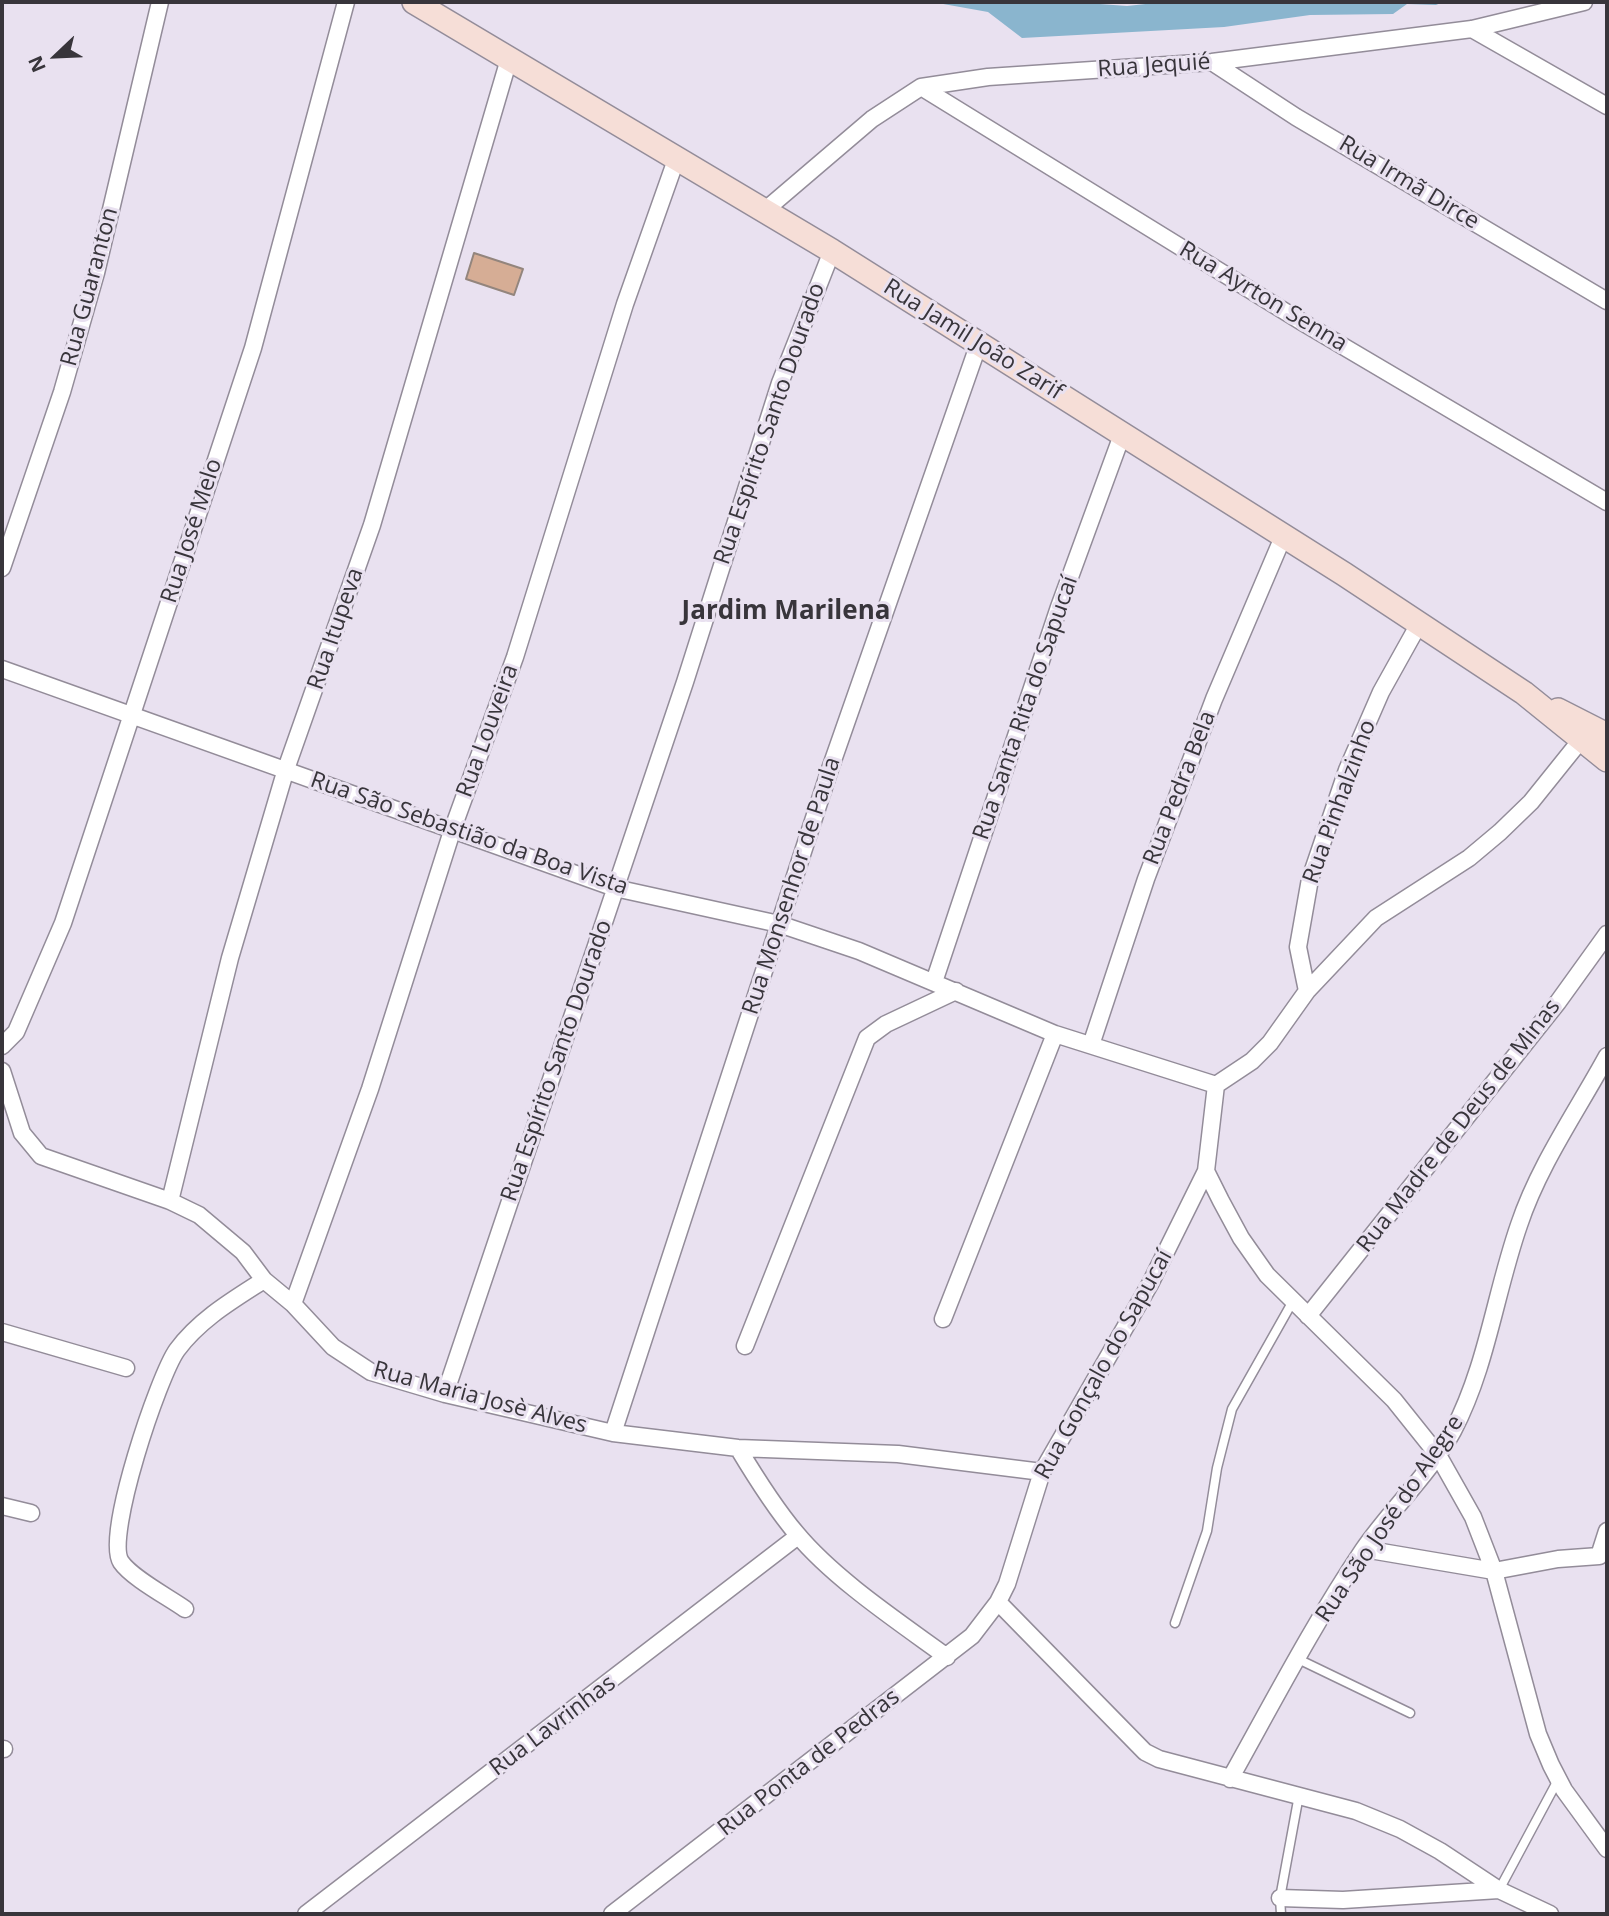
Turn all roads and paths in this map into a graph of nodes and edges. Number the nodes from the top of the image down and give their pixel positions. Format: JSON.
{"nodes":[{"id":1,"x":160,"y":2,"type":"edge"},
{"id":2,"x":346,"y":2,"type":"edge"},
{"id":3,"x":414,"y":2,"type":"edge"},
{"id":4,"x":1584,"y":2,"type":"edge"},
{"id":5,"x":1472,"y":29,"type":"junction"},
{"id":6,"x":509,"y":59,"type":"junction"},
{"id":7,"x":1212,"y":62,"type":"junction"},
{"id":8,"x":921,"y":87,"type":"junction"},
{"id":9,"x":1607,"y":106,"type":"edge"},
{"id":10,"x":677,"y":157,"type":"junction"},
{"id":11,"x":763,"y":212,"type":"junction"},
{"id":12,"x":832,"y":251,"type":"junction"},
{"id":13,"x":1607,"y":301,"type":"edge"},
{"id":14,"x":979,"y":343,"type":"junction"},
{"id":15,"x":1122,"y":435,"type":"junction"},
{"id":16,"x":1607,"y":502,"type":"edge"},
{"id":17,"x":1283,"y":537,"type":"junction"},
{"id":18,"x":2,"y":568,"type":"edge"},
{"id":19,"x":1420,"y":622,"type":"junction"},
{"id":20,"x":2,"y":669,"type":"edge"},
{"id":21,"x":1524,"y":693,"type":"junction"},
{"id":22,"x":130,"y":714,"type":"junction"},
{"id":23,"x":1607,"y":735,"type":"edge"},
{"id":24,"x":1580,"y":741,"type":"junction"},
{"id":25,"x":1607,"y":760,"type":"edge"},
{"id":26,"x":286,"y":769,"type":"junction"},
{"id":27,"x":453,"y":828,"type":"junction"},
{"id":28,"x":615,"y":888,"type":"junction"},
{"id":29,"x":779,"y":924,"type":"junction"},
{"id":30,"x":1607,"y":934,"type":"edge"},
{"id":31,"x":934,"y":982,"type":"junction"},
{"id":32,"x":956,"y":991,"type":"junction"},
{"id":33,"x":1307,"y":991,"type":"junction"},
{"id":34,"x":1055,"y":1034,"type":"junction"},
{"id":35,"x":1091,"y":1045,"type":"junction"},
{"id":36,"x":2,"y":1046,"type":"edge"},
{"id":37,"x":1607,"y":1056,"type":"edge"},
{"id":38,"x":2,"y":1071,"type":"edge"},
{"id":39,"x":1216,"y":1085,"type":"junction"},
{"id":40,"x":1206,"y":1171,"type":"junction"},
{"id":41,"x":170,"y":1201,"type":"junction"},
{"id":42,"x":264,"y":1280,"type":"junction"},
{"id":43,"x":1293,"y":1301,"type":"junction"},
{"id":44,"x":293,"y":1304,"type":"junction"},
{"id":45,"x":1308,"y":1316,"type":"junction"},
{"id":46,"x":943,"y":1319,"type":"dead end"},
{"id":47,"x":2,"y":1332,"type":"edge"},
{"id":48,"x":745,"y":1346,"type":"dead end"},
{"id":49,"x":126,"y":1368,"type":"dead end"},
{"id":50,"x":445,"y":1394,"type":"junction"},
{"id":51,"x":613,"y":1433,"type":"junction"},
{"id":52,"x":738,"y":1448,"type":"junction"},
{"id":53,"x":1438,"y":1455,"type":"junction"},
{"id":54,"x":1042,"y":1472,"type":"junction"},
{"id":55,"x":2,"y":1506,"type":"edge"},
{"id":56,"x":31,"y":1513,"type":"dead end"},
{"id":57,"x":1607,"y":1531,"type":"edge"},
{"id":58,"x":798,"y":1536,"type":"junction"},
{"id":59,"x":1364,"y":1549,"type":"junction"},
{"id":60,"x":1494,"y":1572,"type":"junction"},
{"id":61,"x":998,"y":1602,"type":"junction"},
{"id":62,"x":185,"y":1609,"type":"dead end"},
{"id":63,"x":1175,"y":1623,"type":"dead end"},
{"id":64,"x":947,"y":1657,"type":"junction"},
{"id":65,"x":1298,"y":1659,"type":"junction"},
{"id":66,"x":1410,"y":1713,"type":"dead end"},
{"id":67,"x":1230,"y":1779,"type":"junction"},
{"id":68,"x":1558,"y":1780,"type":"junction"},
{"id":69,"x":1299,"y":1795,"type":"junction"},
{"id":70,"x":1607,"y":1849,"type":"edge"},
{"id":71,"x":1499,"y":1890,"type":"junction"},
{"id":72,"x":1281,"y":1906,"type":"edge"},
{"id":73,"x":306,"y":1913,"type":"edge"},
{"id":74,"x":612,"y":1914,"type":"edge"},
{"id":75,"x":1550,"y":1914,"type":"edge"}],
"edges":[{"from":1,"to":18,"type":"street","name":"Rua Guaranton"},
{"from":2,"to":22,"type":"street","name":"Rua José Melo"},
{"from":3,"to":6,"type":"main road","name":"Rua Jamil João Zarif"},
{"from":4,"to":5,"type":"street","name":"Rua Jequié"},
{"from":5,"to":7,"type":"street","name":"Rua Jequié"},
{"from":5,"to":9,"type":"street"},
{"from":6,"to":10,"type":"main road","name":"Rua Jamil João Zarif"},
{"from":6,"to":26,"type":"street","name":"Rua Itupeva"},
{"from":7,"to":8,"type":"street","name":"Rua Jequié"},
{"from":7,"to":13,"type":"street","name":"Rua Irmã Dirce"},
{"from":8,"to":11,"type":"street","name":"Rua Jequié"},
{"from":8,"to":16,"type":"street","name":"Rua Ayrton Senna"},
{"from":10,"to":11,"type":"main road","name":"Rua Jamil João Zarif"},
{"from":10,"to":27,"type":"street","name":"Rua Louveira"},
{"from":11,"to":12,"type":"main road","name":"Rua Jamil João Zarif"},
{"from":12,"to":14,"type":"main road","name":"Rua Jamil João Zarif"},
{"from":12,"to":28,"type":"street","name":"Rua Espírito Santo Dourado"},
{"from":14,"to":15,"type":"main road","name":"Rua Jamil João Zarif"},
{"from":14,"to":29,"type":"street","name":"Rua Monsenhor de Paula"},
{"from":15,"to":17,"type":"main road","name":"Rua Jamil João Zarif"},
{"from":15,"to":31,"type":"street","name":"Rua Santa Rita do Sapucaí"},
{"from":17,"to":19,"type":"main road","name":"Rua Jamil João Zarif"},
{"from":17,"to":35,"type":"street","name":"Rua Pedra Bela"},
{"from":19,"to":21,"type":"main road","name":"Rua Jamil João Zarif"},
{"from":19,"to":33,"type":"street","name":"Rua Pinhalzinho"},
{"from":20,"to":22,"type":"street","name":"Rua São Sebastião da Boa Vista"},
{"from":21,"to":23,"type":"main road","name":"Rua Jamil João Zarif"},
{"from":21,"to":24,"type":"main road","name":"Rua Jamil João Zarif"},
{"from":22,"to":26,"type":"street","name":"Rua São Sebastião da Boa Vista"},
{"from":22,"to":36,"type":"street","name":"Rua José Melo"},
{"from":24,"to":25,"type":"main road","name":"Rua Jamil João Zarif"},
{"from":24,"to":33,"type":"street"},
{"from":26,"to":27,"type":"street","name":"Rua São Sebastião da Boa Vista"},
{"from":26,"to":41,"type":"street","name":"Rua Itupeva"},
{"from":27,"to":28,"type":"street","name":"Rua São Sebastião da Boa Vista"},
{"from":27,"to":44,"type":"street","name":"Rua Louveira"},
{"from":28,"to":29,"type":"street","name":"Rua São Sebastião da Boa Vista"},
{"from":28,"to":50,"type":"street","name":"Rua Espírito Santo Dourado"},
{"from":29,"to":31,"type":"street","name":"Rua São Sebastião da Boa Vista"},
{"from":29,"to":51,"type":"street","name":"Rua Monsenhor de Paula"},
{"from":30,"to":45,"type":"street","name":"Rua Madre de Deus de Minas"},
{"from":31,"to":32,"type":"street","name":"Rua São Sebastião da Boa Vista"},
{"from":32,"to":34,"type":"street","name":"Rua São Sebastião da Boa Vista"},
{"from":32,"to":48,"type":"street"},
{"from":33,"to":39,"type":"street"},
{"from":34,"to":35,"type":"street","name":"Rua São Sebastião da Boa Vista"},
{"from":34,"to":46,"type":"street"},
{"from":35,"to":39,"type":"street","name":"Rua São Sebastião da Boa Vista"},
{"from":37,"to":53,"type":"street","name":"Rua São José do Alegre"},
{"from":38,"to":41,"type":"street","name":"Rua Maria Josè Alves"},
{"from":39,"to":40,"type":"street"},
{"from":40,"to":43,"type":"street"},
{"from":40,"to":54,"type":"street","name":"Rua Gonçalo do Sapucaí"},
{"from":41,"to":42,"type":"street","name":"Rua Maria Josè Alves"},
{"from":42,"to":44,"type":"street","name":"Rua Maria Josè Alves"},
{"from":42,"to":62,"type":"street"},
{"from":43,"to":45,"type":"street"},
{"from":43,"to":63,"type":"lane"},
{"from":44,"to":50,"type":"street","name":"Rua Maria Josè Alves"},
{"from":45,"to":53,"type":"street"},
{"from":47,"to":49,"type":"street"},
{"from":50,"to":51,"type":"street","name":"Rua Maria Josè Alves"},
{"from":51,"to":52,"type":"street","name":"Rua Maria Josè Alves"},
{"from":52,"to":54,"type":"street","name":"Rua Maria Josè Alves"},
{"from":52,"to":58,"type":"street"},
{"from":53,"to":59,"type":"street","name":"Rua São José do Alegre"},
{"from":53,"to":60,"type":"street"},
{"from":54,"to":61,"type":"street","name":"Rua Gonçalo do Sapucaí"},
{"from":55,"to":56,"type":"street"},
{"from":57,"to":60,"type":"street"},
{"from":58,"to":64,"type":"street"},
{"from":58,"to":73,"type":"street","name":"Rua Lavrinhas"},
{"from":59,"to":60,"type":"street"},
{"from":59,"to":65,"type":"street","name":"Rua São José do Alegre"},
{"from":60,"to":68,"type":"street"},
{"from":61,"to":64,"type":"street","name":"Rua Ponta de Pedras"},
{"from":61,"to":67,"type":"street"},
{"from":64,"to":74,"type":"street","name":"Rua Ponta de Pedras"},
{"from":65,"to":66,"type":"lane"},
{"from":65,"to":67,"type":"street","name":"Rua São José do Alegre"},
{"from":67,"to":69,"type":"street"},
{"from":68,"to":70,"type":"street"},
{"from":68,"to":71,"type":"lane"},
{"from":69,"to":71,"type":"street"},
{"from":69,"to":72,"type":"lane"},
{"from":71,"to":72,"type":"street"},
{"from":71,"to":75,"type":"street"}]}
